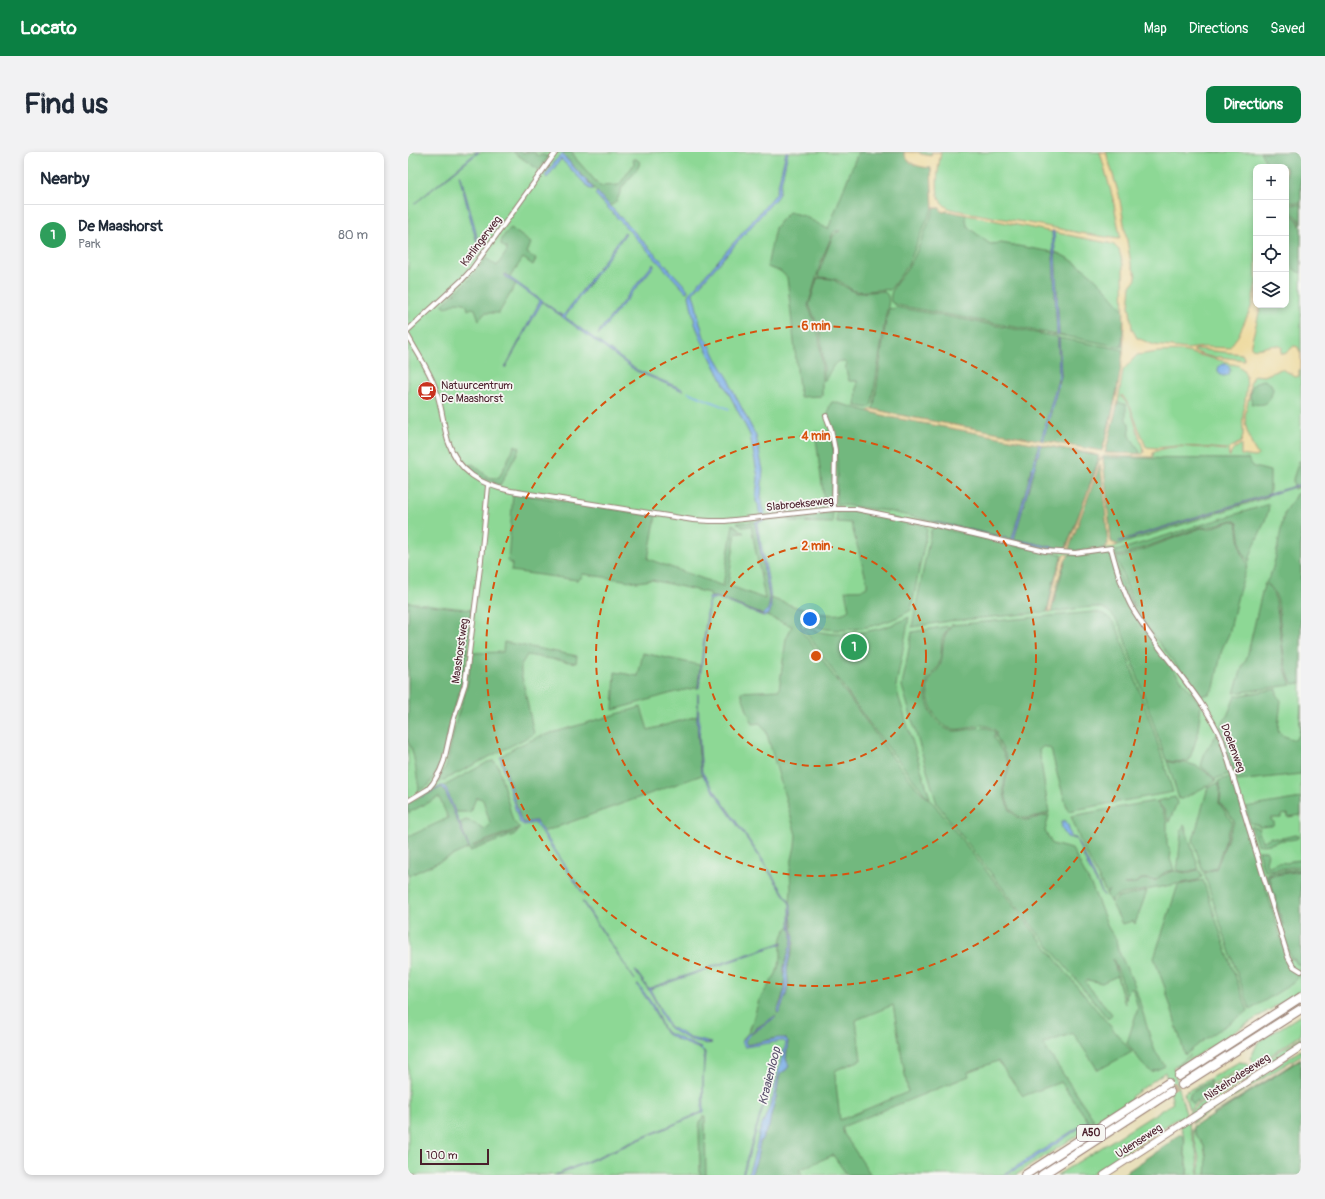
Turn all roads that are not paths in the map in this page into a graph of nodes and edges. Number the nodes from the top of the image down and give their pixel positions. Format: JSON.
{"nodes":[{"id":1,"x":556,"y":152,"type":"edge"},
{"id":2,"x":408,"y":330,"type":"edge"},
{"id":3,"x":408,"y":336,"type":"edge"},
{"id":4,"x":826,"y":416,"type":"dead end"},
{"id":5,"x":488,"y":486,"type":"junction"},
{"id":6,"x":834,"y":509,"type":"junction"},
{"id":7,"x":1111,"y":548,"type":"joint"},
{"id":8,"x":408,"y":801,"type":"edge"},
{"id":9,"x":1301,"y":971,"type":"edge"},
{"id":10,"x":1301,"y":997,"type":"edge"},
{"id":11,"x":1301,"y":1009,"type":"edge"},
{"id":12,"x":1301,"y":1047,"type":"edge"},
{"id":13,"x":1179,"y":1076,"type":"tunnel mouth"},
{"id":14,"x":1168,"y":1083,"type":"tunnel mouth"},
{"id":15,"x":1182,"y":1085,"type":"tunnel mouth"},
{"id":16,"x":1170,"y":1092,"type":"tunnel mouth"},
{"id":17,"x":1184,"y":1123,"type":"joint"},
{"id":18,"x":1025,"y":1175,"type":"edge"},
{"id":19,"x":1042,"y":1175,"type":"edge"},
{"id":20,"x":1104,"y":1175,"type":"edge"}],
"edges":[{"from":1,"to":2,"type":"street","name":"Karlingerweg"},
{"from":3,"to":5,"type":"street"},
{"from":4,"to":6,"type":"street"},
{"from":5,"to":6,"type":"street","name":"Slabroekseweg"},
{"from":5,"to":8,"type":"street","name":"Maashorstweg"},
{"from":6,"to":7,"type":"street","name":"Slabroekseweg"},
{"from":7,"to":9,"type":"street","name":"Doelenweg"},
{"from":10,"to":13,"type":"highway"},
{"from":11,"to":15,"type":"highway"},
{"from":12,"to":17,"type":"street","name":"Nistelrodeseweg"},
{"from":14,"to":18,"type":"highway","number":"A50"},
{"from":16,"to":19,"type":"highway","number":"A50"},
{"from":17,"to":20,"type":"street","name":"Udenseweg"}]}
